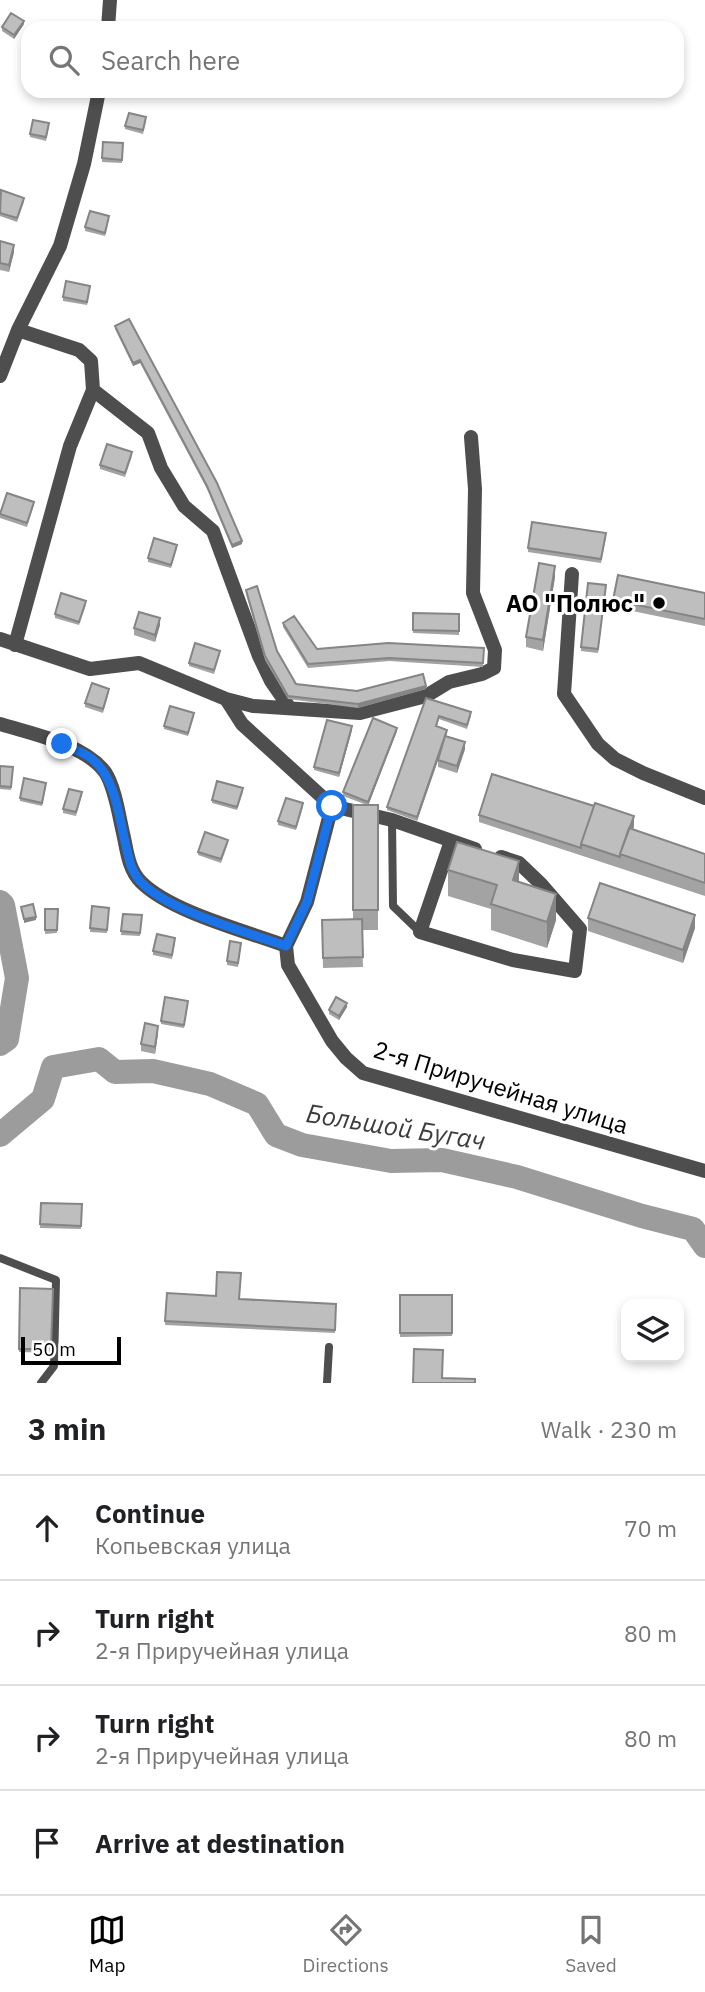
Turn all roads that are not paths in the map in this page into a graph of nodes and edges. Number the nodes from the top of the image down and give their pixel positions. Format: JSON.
{"nodes":[{"id":1,"x":110,"y":0,"type":"edge"},
{"id":2,"x":108,"y":21,"type":"edge"},
{"id":3,"x":98,"y":98,"type":"edge"},
{"id":4,"x":18,"y":330,"type":"junction"},
{"id":5,"x":0,"y":376,"type":"edge"},
{"id":6,"x":93,"y":390,"type":"junction"},
{"id":7,"x":471,"y":437,"type":"dead end"},
{"id":8,"x":572,"y":574,"type":"dead end"},
{"id":9,"x":0,"y":639,"type":"edge"},
{"id":10,"x":15,"y":645,"type":"junction"},
{"id":11,"x":226,"y":699,"type":"junction"},
{"id":12,"x":289,"y":707,"type":"junction"},
{"id":13,"x":0,"y":724,"type":"edge"},
{"id":14,"x":705,"y":798,"type":"edge"},
{"id":15,"x":332,"y":806,"type":"junction"},
{"id":16,"x":392,"y":820,"type":"junction"},
{"id":17,"x":451,"y":841,"type":"junction"},
{"id":18,"x":420,"y":932,"type":"junction"},
{"id":19,"x":286,"y":946,"type":"junction"},
{"id":20,"x":705,"y":1171,"type":"edge"},
{"id":21,"x":0,"y":1258,"type":"edge"},
{"id":22,"x":329,"y":1347,"type":"dead end"},
{"id":23,"x":40,"y":1383,"type":"edge"},
{"id":24,"x":327,"y":1383,"type":"edge"}],
"edges":[{"from":1,"to":2,"type":"street"},
{"from":3,"to":4,"type":"street"},
{"from":4,"to":5,"type":"street"},
{"from":4,"to":6,"type":"street"},
{"from":6,"to":10,"type":"street"},
{"from":6,"to":12,"type":"street"},
{"from":7,"to":12,"type":"street"},
{"from":8,"to":14,"type":"street"},
{"from":9,"to":10,"type":"street"},
{"from":10,"to":11,"type":"street"},
{"from":11,"to":12,"type":"street"},
{"from":11,"to":15,"type":"street"},
{"from":13,"to":19,"type":"street"},
{"from":15,"to":16,"type":"street"},
{"from":15,"to":19,"type":"street"},
{"from":16,"to":17,"type":"street"},
{"from":16,"to":18,"type":"lane"},
{"from":17,"to":18,"type":"street"},
{"from":17,"to":18,"type":"street"},
{"from":19,"to":20,"type":"street","name":"2-я Приручейная улица"},
{"from":21,"to":23,"type":"lane"},
{"from":22,"to":24,"type":"lane"}]}
